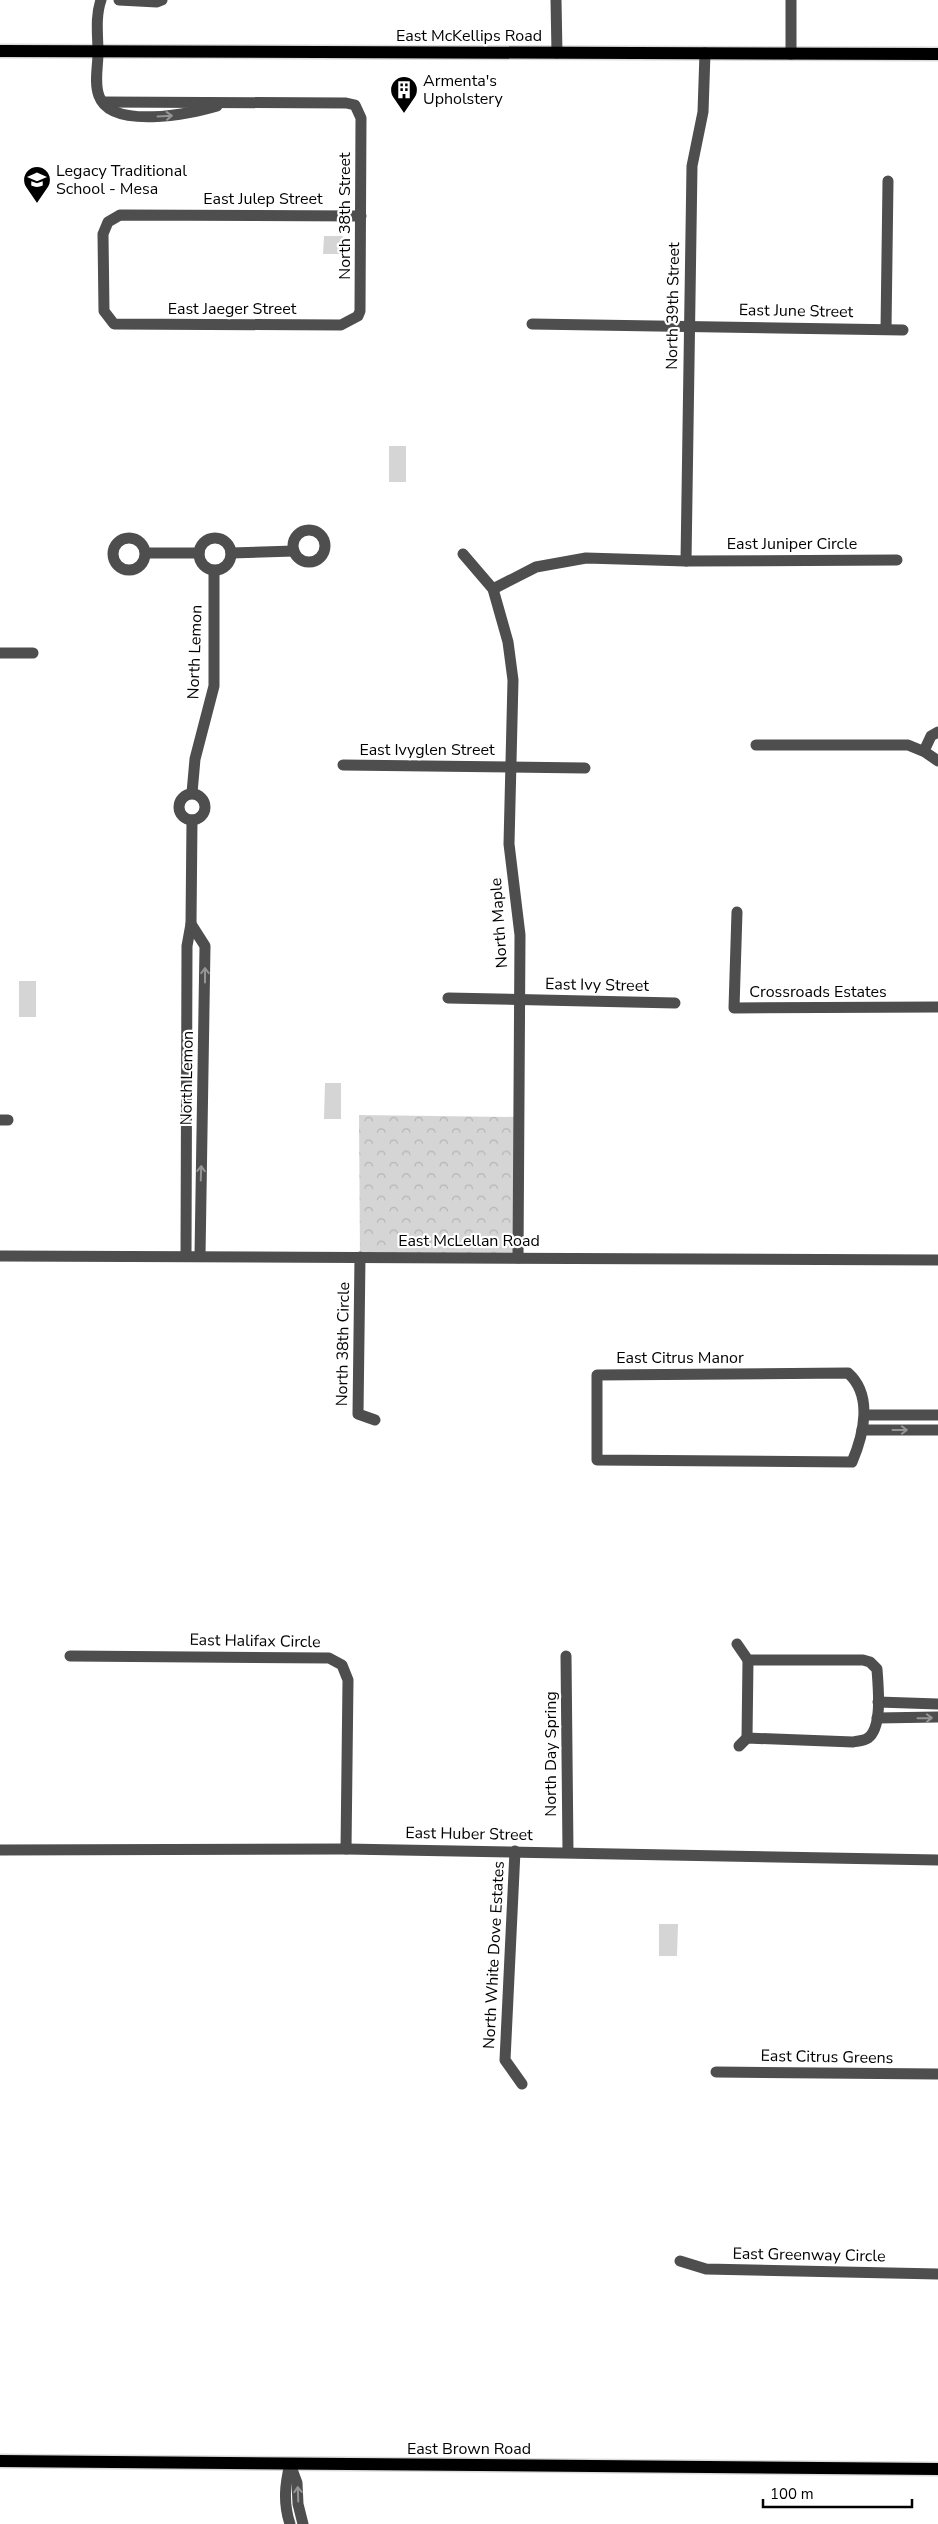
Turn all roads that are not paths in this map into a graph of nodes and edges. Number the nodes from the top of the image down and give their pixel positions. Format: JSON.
{"nodes":[{"id":1,"x":102,"y":0,"type":"edge"},
{"id":2,"x":118,"y":0,"type":"edge"},
{"id":3,"x":162,"y":0,"type":"edge"},
{"id":4,"x":556,"y":0,"type":"edge"},
{"id":5,"x":791,"y":0,"type":"edge"},
{"id":6,"x":0,"y":51,"type":"edge"},
{"id":7,"x":98,"y":51,"type":"junction"},
{"id":8,"x":557,"y":53,"type":"junction"},
{"id":9,"x":705,"y":53,"type":"junction"},
{"id":10,"x":790,"y":54,"type":"junction"},
{"id":11,"x":938,"y":54,"type":"edge"},
{"id":12,"x":103,"y":102,"type":"junction"},
{"id":13,"x":143,"y":102,"type":"junction"},
{"id":14,"x":229,"y":102,"type":"junction"},
{"id":15,"x":144,"y":117,"type":"junction"},
{"id":16,"x":888,"y":181,"type":"dead end"},
{"id":17,"x":361,"y":216,"type":"junction"},
{"id":18,"x":355,"y":319,"type":"joint"},
{"id":19,"x":110,"y":321,"type":"joint"},
{"id":20,"x":532,"y":324,"type":"dead end"},
{"id":21,"x":689,"y":326,"type":"junction"},
{"id":22,"x":886,"y":329,"type":"junction"},
{"id":23,"x":903,"y":330,"type":"dead end"},
{"id":24,"x":294,"y":551,"type":"dead end"},
{"id":25,"x":146,"y":552,"type":"dead end"},
{"id":26,"x":199,"y":553,"type":"junction"},
{"id":27,"x":231,"y":553,"type":"junction"},
{"id":28,"x":463,"y":554,"type":"dead end"},
{"id":29,"x":897,"y":560,"type":"dead end"},
{"id":30,"x":686,"y":561,"type":"junction"},
{"id":31,"x":214,"y":571,"type":"junction"},
{"id":32,"x":493,"y":589,"type":"junction"},
{"id":33,"x":0,"y":653,"type":"edge"},
{"id":34,"x":33,"y":653,"type":"dead end"},
{"id":35,"x":938,"y":732,"type":"edge"},
{"id":36,"x":756,"y":744,"type":"dead end"},
{"id":37,"x":924,"y":751,"type":"junction"},
{"id":38,"x":938,"y":761,"type":"edge"},
{"id":39,"x":342,"y":765,"type":"dead end"},
{"id":40,"x":512,"y":767,"type":"junction"},
{"id":41,"x":586,"y":768,"type":"dead end"},
{"id":42,"x":192,"y":793,"type":"junction"},
{"id":43,"x":192,"y":820,"type":"junction"},
{"id":44,"x":737,"y":912,"type":"dead end"},
{"id":45,"x":191,"y":924,"type":"junction"},
{"id":46,"x":448,"y":998,"type":"dead end"},
{"id":47,"x":519,"y":1000,"type":"junction"},
{"id":48,"x":188,"y":1002,"type":"junction"},
{"id":49,"x":205,"y":1002,"type":"junction"},
{"id":50,"x":675,"y":1003,"type":"dead end"},
{"id":51,"x":938,"y":1007,"type":"edge"},
{"id":52,"x":187,"y":1153,"type":"junction"},
{"id":53,"x":202,"y":1154,"type":"junction"},
{"id":54,"x":186,"y":1198,"type":"junction"},
{"id":55,"x":200,"y":1198,"type":"junction"},
{"id":56,"x":186,"y":1220,"type":"junction"},
{"id":57,"x":200,"y":1221,"type":"junction"},
{"id":58,"x":0,"y":1256,"type":"edge"},
{"id":59,"x":186,"y":1256,"type":"junction"},
{"id":60,"x":200,"y":1256,"type":"junction"},
{"id":61,"x":360,"y":1257,"type":"junction"},
{"id":62,"x":518,"y":1258,"type":"junction"},
{"id":63,"x":938,"y":1260,"type":"edge"},
{"id":64,"x":865,"y":1415,"type":"junction"},
{"id":65,"x":938,"y":1415,"type":"edge"},
{"id":66,"x":375,"y":1420,"type":"dead end"},
{"id":67,"x":862,"y":1430,"type":"junction"},
{"id":68,"x":938,"y":1430,"type":"edge"},
{"id":69,"x":738,"y":1644,"type":"dead end"},
{"id":70,"x":70,"y":1656,"type":"dead end"},
{"id":71,"x":566,"y":1656,"type":"dead end"},
{"id":72,"x":748,"y":1660,"type":"junction"},
{"id":73,"x":878,"y":1702,"type":"junction"},
{"id":74,"x":903,"y":1702,"type":"junction"},
{"id":75,"x":938,"y":1704,"type":"edge"},
{"id":76,"x":938,"y":1717,"type":"edge"},
{"id":77,"x":878,"y":1718,"type":"junction"},
{"id":78,"x":902,"y":1718,"type":"junction"},
{"id":79,"x":346,"y":1849,"type":"junction"},
{"id":80,"x":0,"y":1850,"type":"edge"},
{"id":81,"x":515,"y":1851,"type":"junction"},
{"id":82,"x":568,"y":1852,"type":"junction"},
{"id":83,"x":938,"y":1860,"type":"edge"},
{"id":84,"x":716,"y":2072,"type":"dead end"},
{"id":85,"x":938,"y":2074,"type":"edge"},
{"id":86,"x":522,"y":2084,"type":"dead end"},
{"id":87,"x":680,"y":2260,"type":"dead end"},
{"id":88,"x":938,"y":2274,"type":"edge"},
{"id":89,"x":0,"y":2461,"type":"edge"},
{"id":90,"x":290,"y":2464,"type":"junction"},
{"id":91,"x":938,"y":2469,"type":"edge"},
{"id":92,"x":290,"y":2524,"type":"edge"},
{"id":93,"x":303,"y":2524,"type":"edge"}],
"edges":[{"from":1,"to":7,"type":"street"},
{"from":2,"to":3,"type":"street"},
{"from":4,"to":8,"type":"street"},
{"from":5,"to":10,"type":"street"},
{"from":6,"to":7,"type":"main road","name":"East McKellips Road"},
{"from":7,"to":8,"type":"main road","name":"East McKellips Road"},
{"from":7,"to":12,"type":"street"},
{"from":8,"to":9,"type":"main road","name":"East McKellips Road"},
{"from":9,"to":10,"type":"main road","name":"East McKellips Road"},
{"from":9,"to":21,"type":"street","name":"North 39th Street"},
{"from":10,"to":11,"type":"main road","name":"East McKellips Road"},
{"from":12,"to":13,"type":"street"},
{"from":12,"to":15,"type":"street"},
{"from":13,"to":14,"type":"street"},
{"from":13,"to":15,"type":"street"},
{"from":15,"to":14,"type":"street","one_way":true},
{"from":14,"to":17,"type":"street","name":"North 38th Street"},
{"from":16,"to":22,"type":"street"},
{"from":17,"to":18,"type":"street","name":"North 38th Street"},
{"from":17,"to":19,"type":"street","name":"East Julep Street"},
{"from":18,"to":19,"type":"street","name":"East Jaeger Street"},
{"from":20,"to":21,"type":"street","name":"East June Street"},
{"from":21,"to":22,"type":"street","name":"East June Street"},
{"from":21,"to":30,"type":"street","name":"North 39th Street"},
{"from":22,"to":23,"type":"street","name":"East June Street"},
{"from":24,"to":27,"type":"street"},
{"from":25,"to":26,"type":"street"},
{"from":26,"to":27,"type":"street"},
{"from":26,"to":31,"type":"street"},
{"from":27,"to":31,"type":"street"},
{"from":28,"to":32,"type":"street"},
{"from":29,"to":30,"type":"street","name":"East Juniper Circle"},
{"from":30,"to":32,"type":"street","name":"East Juniper Circle"},
{"from":31,"to":42,"type":"street","name":"North Lemon"},
{"from":32,"to":40,"type":"street","name":"North Maple"},
{"from":33,"to":34,"type":"street"},
{"from":35,"to":37,"type":"street"},
{"from":36,"to":37,"type":"street"},
{"from":37,"to":38,"type":"street"},
{"from":39,"to":40,"type":"street","name":"East Ivyglen Street"},
{"from":40,"to":41,"type":"street","name":"East Ivyglen Street"},
{"from":40,"to":47,"type":"street","name":"North Maple"},
{"from":42,"to":43,"type":"street"},
{"from":42,"to":43,"type":"street"},
{"from":43,"to":45,"type":"street","name":"North Lemon"},
{"from":44,"to":51,"type":"street","name":"Crossroads Estates"},
{"from":45,"to":48,"type":"street","name":"North Lemon"},
{"from":49,"to":45,"type":"street","name":"North Lemon","one_way":true},
{"from":46,"to":47,"type":"street","name":"East Ivy Street"},
{"from":47,"to":50,"type":"street","name":"East Ivy Street"},
{"from":47,"to":62,"type":"street","name":"North Maple"},
{"from":48,"to":49,"type":"street"},
{"from":48,"to":52,"type":"street","name":"North Lemon"},
{"from":49,"to":53,"type":"street","name":"North Lemon"},
{"from":52,"to":53,"type":"street"},
{"from":52,"to":54,"type":"street","name":"North Lemon"},
{"from":55,"to":53,"type":"street","name":"North Lemon","one_way":true},
{"from":54,"to":55,"type":"street"},
{"from":54,"to":56,"type":"street","name":"North Lemon"},
{"from":55,"to":57,"type":"street","name":"North Lemon"},
{"from":56,"to":57,"type":"street"},
{"from":56,"to":59,"type":"street","name":"North Lemon"},
{"from":57,"to":60,"type":"street","name":"North Lemon"},
{"from":58,"to":59,"type":"street","name":"East McLellan Road"},
{"from":59,"to":60,"type":"street","name":"East McLellan Road"},
{"from":60,"to":61,"type":"street","name":"East McLellan Road"},
{"from":61,"to":62,"type":"street","name":"East McLellan Road"},
{"from":61,"to":66,"type":"street","name":"North 38th Circle"},
{"from":62,"to":63,"type":"street","name":"East McLellan Road"},
{"from":64,"to":65,"type":"street"},
{"from":64,"to":67,"type":"street","name":"East Citrus Manor"},
{"from":64,"to":67,"type":"street","name":"East Citrus Manor"},
{"from":67,"to":68,"type":"street","one_way":true},
{"from":69,"to":72,"type":"street"},
{"from":70,"to":79,"type":"street","name":"East Halifax Circle"},
{"from":71,"to":82,"type":"street","name":"North Day Spring"},
{"from":72,"to":73,"type":"street"},
{"from":72,"to":77,"type":"street"},
{"from":73,"to":74,"type":"street"},
{"from":73,"to":77,"type":"street"},
{"from":74,"to":75,"type":"street"},
{"from":74,"to":78,"type":"street"},
{"from":78,"to":76,"type":"street","one_way":true},
{"from":77,"to":78,"type":"street"},
{"from":79,"to":80,"type":"street","name":"East Huber Street"},
{"from":79,"to":81,"type":"street","name":"East Huber Street"},
{"from":81,"to":82,"type":"street","name":"East Huber Street"},
{"from":81,"to":86,"type":"street","name":"North White Dove Estates"},
{"from":82,"to":83,"type":"street","name":"East Huber Street"},
{"from":84,"to":85,"type":"street","name":"East Citrus Greens"},
{"from":87,"to":88,"type":"street","name":"East Greenway Circle"},
{"from":89,"to":90,"type":"main road","name":"East Brown Road"},
{"from":90,"to":91,"type":"main road","name":"East Brown Road"},
{"from":90,"to":92,"type":"street"},
{"from":93,"to":90,"type":"street","one_way":true}]}
